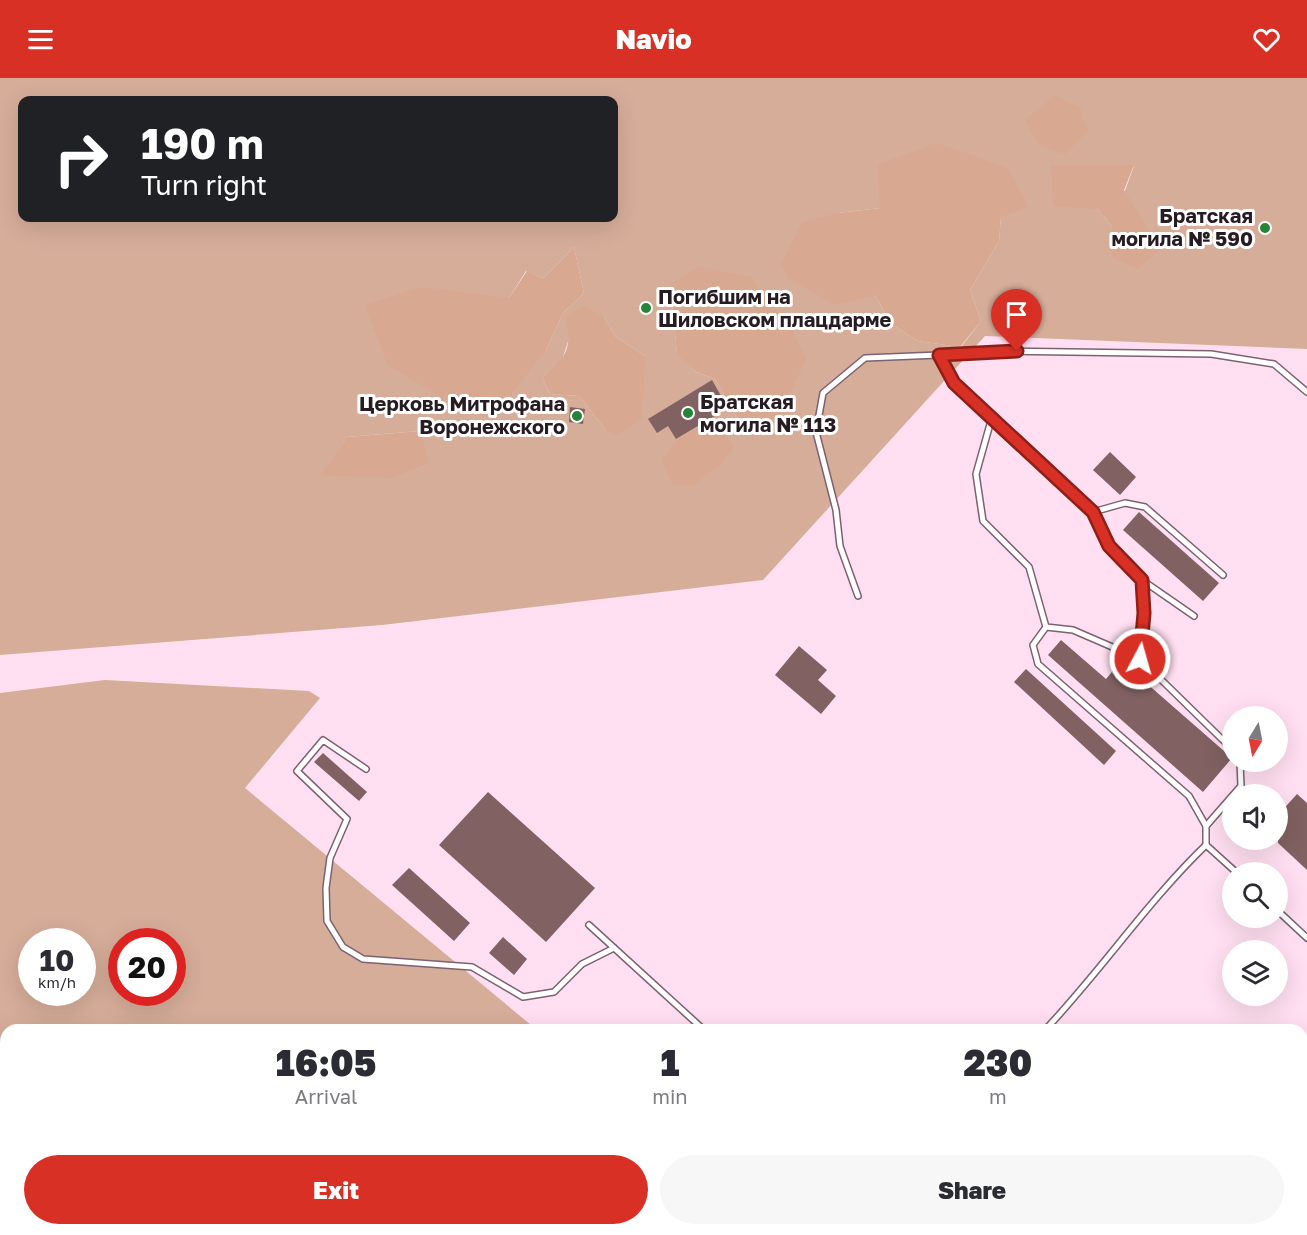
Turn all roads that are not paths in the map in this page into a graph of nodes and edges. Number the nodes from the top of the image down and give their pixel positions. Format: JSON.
{"nodes":[{"id":1,"x":939,"y":355,"type":"junction"},
{"id":2,"x":1307,"y":392,"type":"edge"},
{"id":3,"x":993,"y":417,"type":"junction"},
{"id":4,"x":1093,"y":512,"type":"junction"},
{"id":5,"x":1223,"y":576,"type":"dead end"},
{"id":6,"x":1142,"y":580,"type":"junction"},
{"id":7,"x":858,"y":596,"type":"dead end"},
{"id":8,"x":1194,"y":616,"type":"dead end"},
{"id":9,"x":1046,"y":627,"type":"junction"},
{"id":10,"x":1140,"y":659,"type":"junction"},
{"id":11,"x":1222,"y":739,"type":"edge"},
{"id":12,"x":366,"y":769,"type":"dead end"},
{"id":13,"x":1240,"y":772,"type":"edge"},
{"id":14,"x":1206,"y":826,"type":"junction"},
{"id":15,"x":1206,"y":845,"type":"junction"},
{"id":16,"x":1225,"y":862,"type":"edge"},
{"id":17,"x":1288,"y":920,"type":"edge"},
{"id":18,"x":589,"y":926,"type":"dead end"},
{"id":19,"x":1307,"y":938,"type":"edge"},
{"id":20,"x":614,"y":948,"type":"junction"},
{"id":21,"x":697,"y":1024,"type":"edge"},
{"id":22,"x":1052,"y":1024,"type":"edge"}],
"edges":[{"from":1,"to":2,"type":"lane"},
{"from":1,"to":3,"type":"lane"},
{"from":1,"to":7,"type":"lane"},
{"from":3,"to":4,"type":"lane"},
{"from":3,"to":9,"type":"lane"},
{"from":4,"to":5,"type":"lane"},
{"from":4,"to":6,"type":"lane"},
{"from":6,"to":8,"type":"lane"},
{"from":6,"to":10,"type":"lane"},
{"from":9,"to":10,"type":"lane"},
{"from":9,"to":14,"type":"lane"},
{"from":10,"to":11,"type":"lane"},
{"from":12,"to":20,"type":"lane"},
{"from":13,"to":14,"type":"lane"},
{"from":14,"to":15,"type":"lane"},
{"from":15,"to":16,"type":"lane"},
{"from":15,"to":22,"type":"lane"},
{"from":17,"to":19,"type":"lane"},
{"from":18,"to":20,"type":"lane"},
{"from":20,"to":21,"type":"lane"}]}
